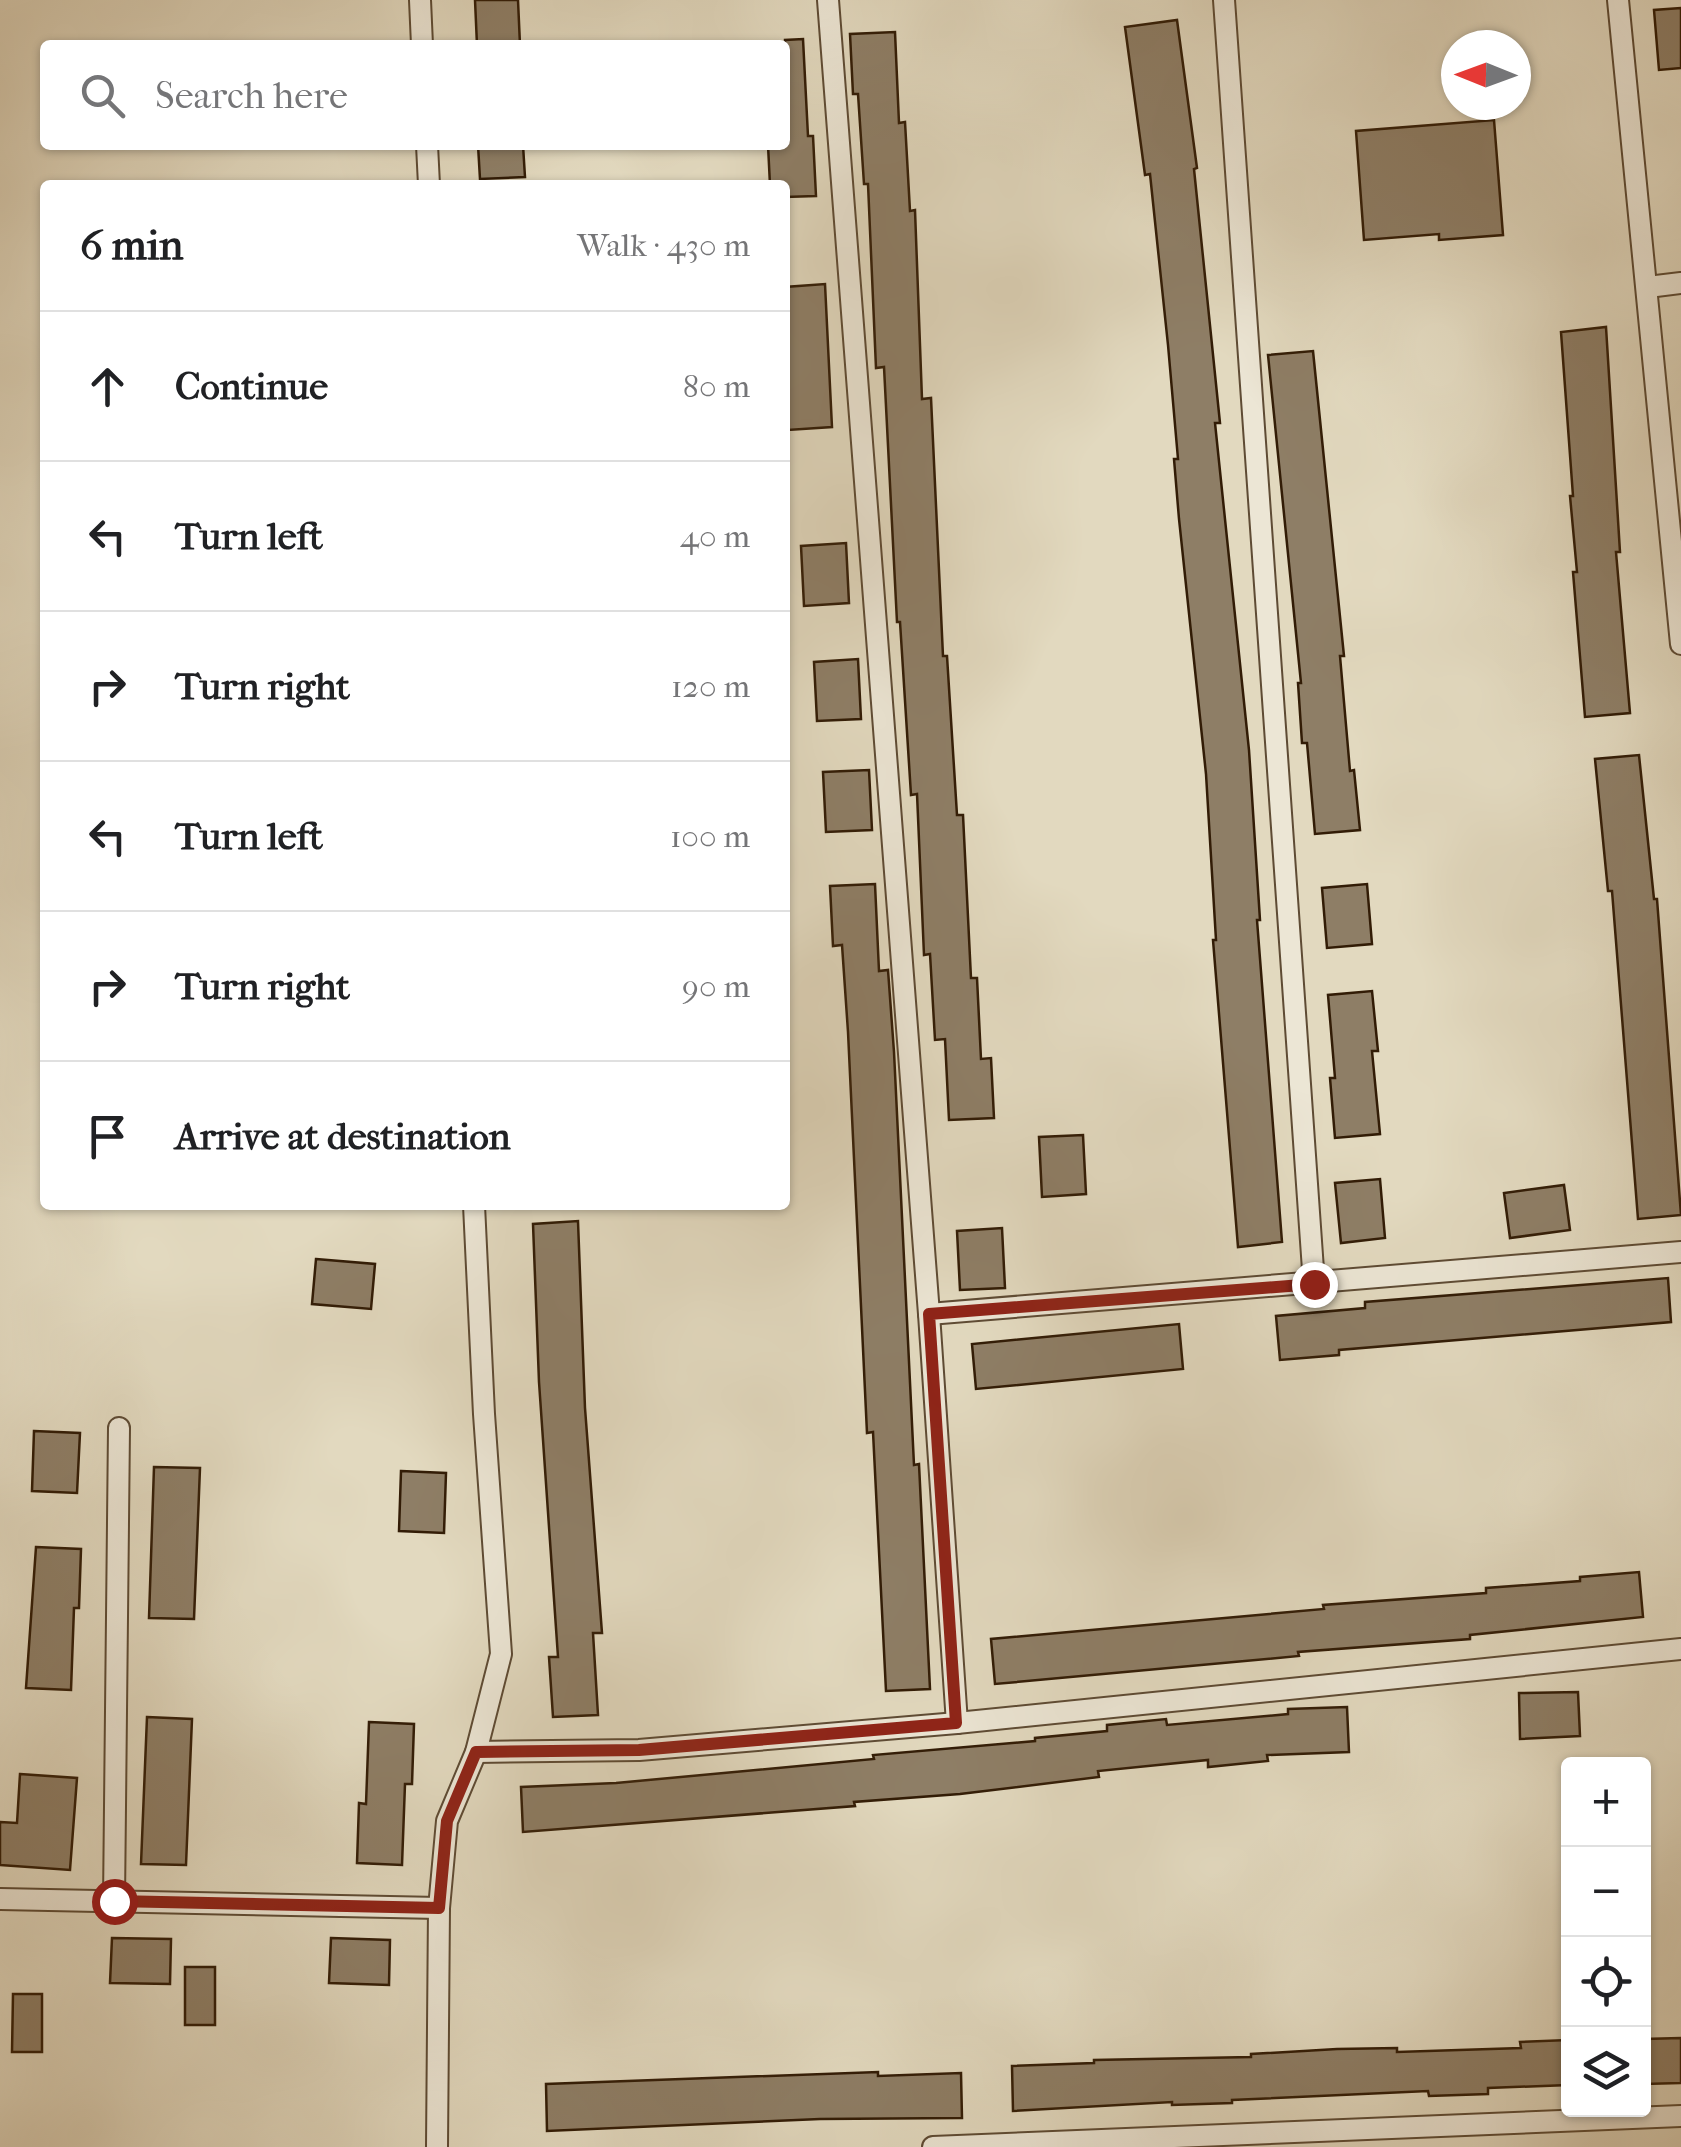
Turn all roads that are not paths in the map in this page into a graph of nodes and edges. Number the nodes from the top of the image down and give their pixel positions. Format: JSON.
{"nodes":[{"id":1,"x":420,"y":0,"type":"edge"},
{"id":2,"x":828,"y":0,"type":"edge"},
{"id":3,"x":1224,"y":0,"type":"edge"},
{"id":4,"x":1618,"y":0,"type":"edge"},
{"id":5,"x":422,"y":40,"type":"edge"},
{"id":6,"x":427,"y":150,"type":"edge"},
{"id":7,"x":429,"y":180,"type":"edge"},
{"id":8,"x":1681,"y":282,"type":"edge"},
{"id":9,"x":1648,"y":287,"type":"junction"},
{"id":10,"x":1681,"y":644,"type":"edge"},
{"id":11,"x":474,"y":1210,"type":"edge"},
{"id":12,"x":1681,"y":1252,"type":"edge"},
{"id":13,"x":1314,"y":1284,"type":"junction"},
{"id":14,"x":929,"y":1314,"type":"junction"},
{"id":15,"x":119,"y":1428,"type":"dead end"},
{"id":16,"x":1681,"y":1650,"type":"edge"},
{"id":17,"x":956,"y":1723,"type":"junction"},
{"id":18,"x":476,"y":1752,"type":"junction"},
{"id":19,"x":0,"y":1899,"type":"edge"},
{"id":20,"x":114,"y":1901,"type":"junction"},
{"id":21,"x":439,"y":1908,"type":"junction"},
{"id":22,"x":1681,"y":2116,"type":"edge"},
{"id":23,"x":1310,"y":2140,"type":"edge"},
{"id":24,"x":437,"y":2147,"type":"edge"},
{"id":25,"x":933,"y":2147,"type":"edge"}],
"edges":[{"from":1,"to":5,"type":"street"},
{"from":2,"to":14,"type":"street"},
{"from":3,"to":13,"type":"street"},
{"from":4,"to":9,"type":"street"},
{"from":6,"to":7,"type":"street"},
{"from":8,"to":9,"type":"street"},
{"from":9,"to":10,"type":"street"},
{"from":11,"to":18,"type":"street"},
{"from":12,"to":13,"type":"street"},
{"from":13,"to":14,"type":"street"},
{"from":14,"to":17,"type":"street"},
{"from":15,"to":20,"type":"street"},
{"from":16,"to":17,"type":"street"},
{"from":17,"to":18,"type":"street"},
{"from":18,"to":21,"type":"street"},
{"from":19,"to":20,"type":"street"},
{"from":20,"to":21,"type":"street"},
{"from":21,"to":24,"type":"street"},
{"from":22,"to":23,"type":"street"},
{"from":23,"to":25,"type":"street"}]}
